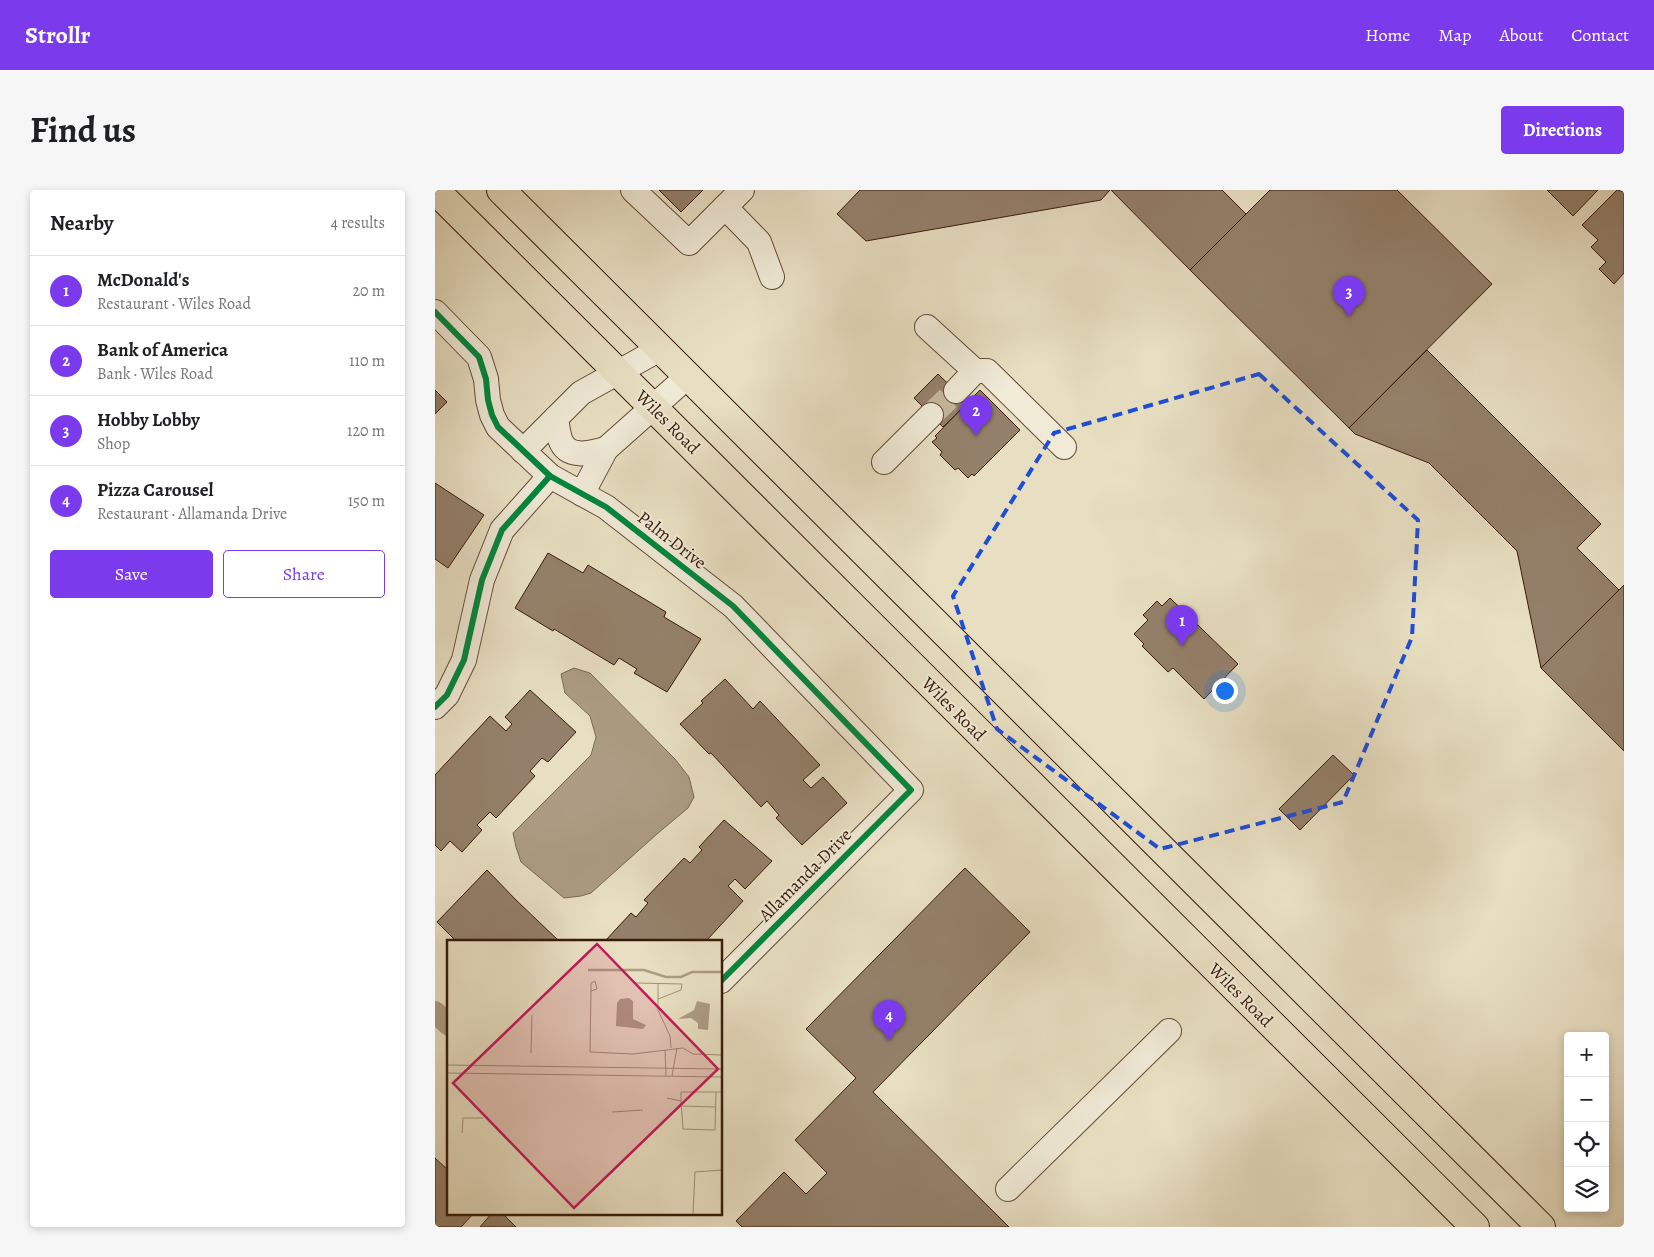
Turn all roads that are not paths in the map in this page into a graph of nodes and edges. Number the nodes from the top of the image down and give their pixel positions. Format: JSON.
{"nodes":[{"id":1,"x":435,"y":190,"type":"edge"},
{"id":2,"x":501,"y":190,"type":"edge"},
{"id":3,"x":633,"y":190,"type":"edge"},
{"id":4,"x":743,"y":190,"type":"edge"},
{"id":5,"x":725,"y":207,"type":"junction"},
{"id":6,"x":772,"y":277,"type":"dead end"},
{"id":7,"x":435,"y":312,"type":"edge"},
{"id":8,"x":927,"y":327,"type":"dead end"},
{"id":9,"x":660,"y":349,"type":"junction"},
{"id":10,"x":975,"y":371,"type":"junction"},
{"id":11,"x":619,"y":372,"type":"junction"},
{"id":12,"x":687,"y":377,"type":"junction"},
{"id":13,"x":955,"y":391,"type":"tunnel mouth"},
{"id":14,"x":653,"y":406,"type":"junction"},
{"id":15,"x":931,"y":415,"type":"tunnel mouth"},
{"id":16,"x":556,"y":418,"type":"junction"},
{"id":17,"x":1064,"y":447,"type":"dead end"},
{"id":18,"x":607,"y":448,"type":"junction"},
{"id":19,"x":523,"y":451,"type":"junction"},
{"id":20,"x":884,"y":462,"type":"dead end"},
{"id":21,"x":550,"y":476,"type":"junction"},
{"id":22,"x":582,"y":494,"type":"junction"},
{"id":23,"x":435,"y":707,"type":"edge"},
{"id":24,"x":911,"y":790,"type":"joint"},
{"id":25,"x":723,"y":979,"type":"edge"},
{"id":26,"x":1169,"y":1031,"type":"dead end"},
{"id":27,"x":1007,"y":1189,"type":"dead end"},
{"id":28,"x":1475,"y":1227,"type":"edge"},
{"id":29,"x":1541,"y":1227,"type":"edge"}],
"edges":[{"from":1,"to":11,"type":"main road","name":"Wiles Road"},
{"from":2,"to":9,"type":"main road"},
{"from":3,"to":5,"type":"street"},
{"from":4,"to":5,"type":"street"},
{"from":5,"to":6,"type":"street"},
{"from":7,"to":19,"type":"street","name":"Palm Drive"},
{"from":8,"to":10,"type":"street"},
{"from":9,"to":11,"type":"street"},
{"from":9,"to":12,"type":"main road"},
{"from":10,"to":13,"type":"street"},
{"from":10,"to":17,"type":"street"},
{"from":11,"to":14,"type":"main road","name":"Wiles Road"},
{"from":11,"to":16,"type":"street"},
{"from":12,"to":14,"type":"street"},
{"from":12,"to":29,"type":"main road"},
{"from":14,"to":18,"type":"street"},
{"from":14,"to":28,"type":"main road","name":"Wiles Road"},
{"from":15,"to":20,"type":"street"},
{"from":16,"to":18,"type":"street"},
{"from":16,"to":19,"type":"street"},
{"from":18,"to":22,"type":"street"},
{"from":19,"to":21,"type":"street","name":"Palm Drive"},
{"from":21,"to":22,"type":"street","name":"Palm Drive"},
{"from":21,"to":23,"type":"street"},
{"from":22,"to":24,"type":"street","name":"Palm Drive"},
{"from":24,"to":25,"type":"street","name":"Allamanda Drive"},
{"from":26,"to":27,"type":"street"}]}
